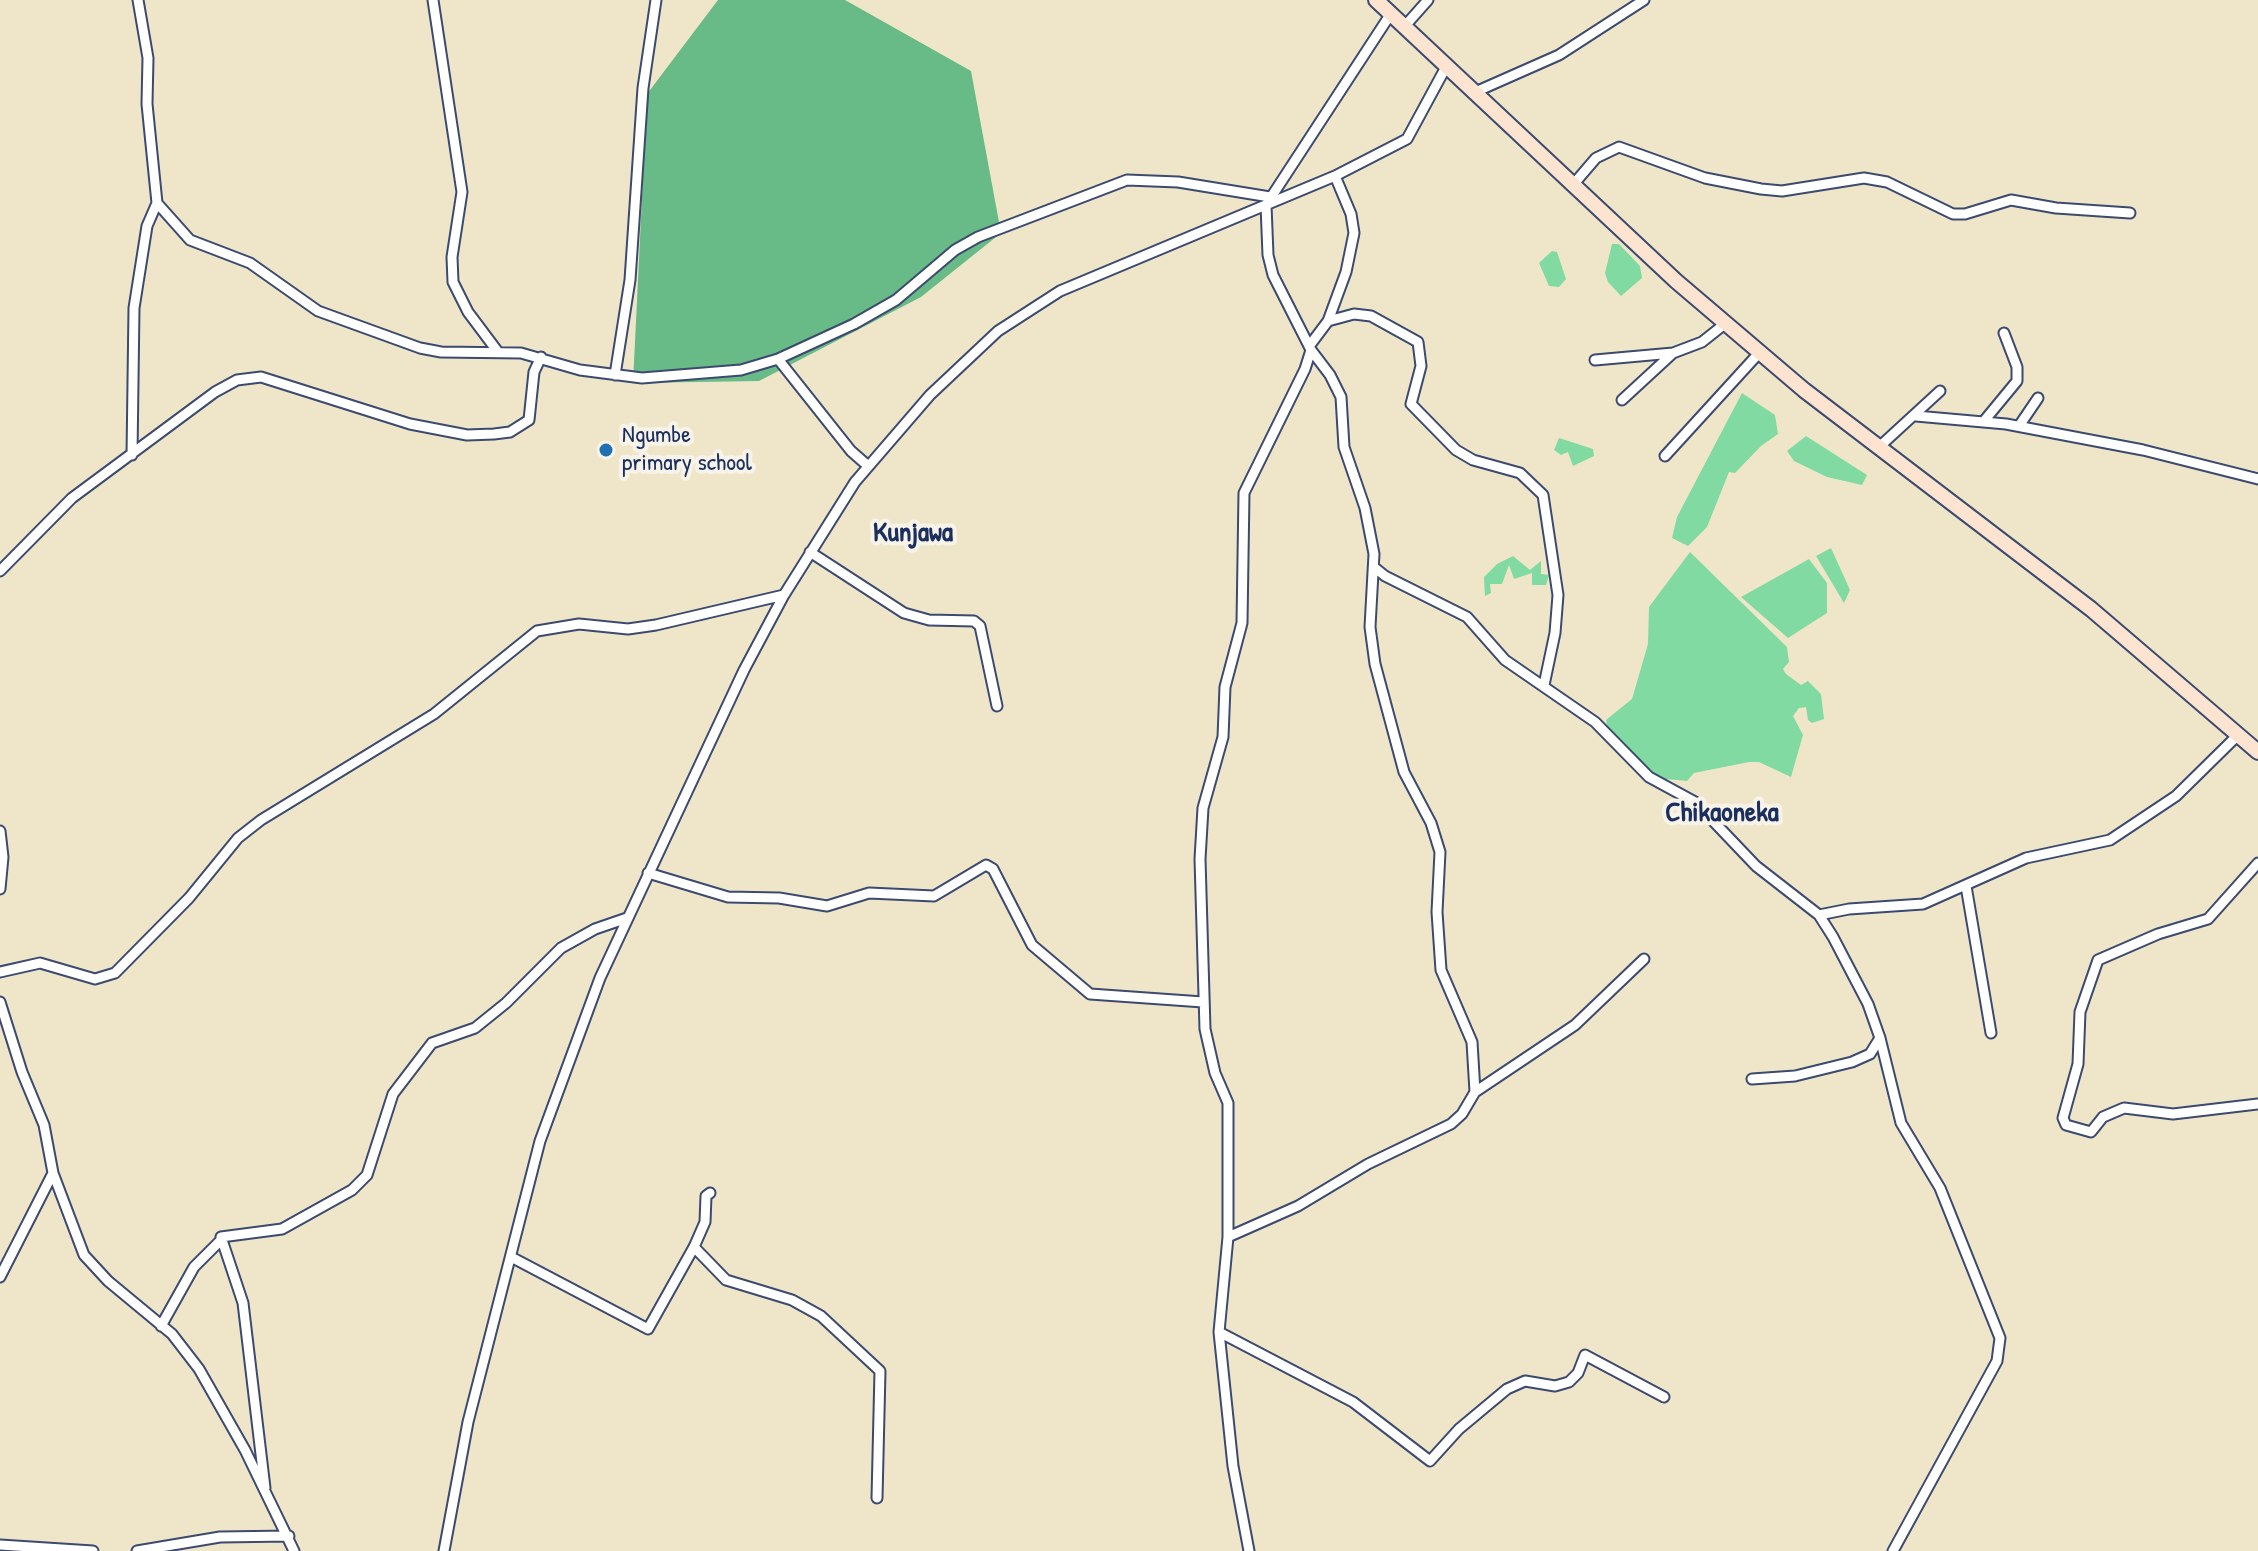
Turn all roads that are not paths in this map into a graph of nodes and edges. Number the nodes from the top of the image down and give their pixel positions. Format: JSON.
{"nodes":[{"id":1,"x":138,"y":0,"type":"edge"},
{"id":2,"x":433,"y":0,"type":"edge"},
{"id":3,"x":656,"y":0,"type":"edge"},
{"id":4,"x":1376,"y":0,"type":"edge"},
{"id":5,"x":1428,"y":0,"type":"edge"},
{"id":6,"x":1644,"y":0,"type":"edge"},
{"id":7,"x":1390,"y":15,"type":"junction"},
{"id":8,"x":1404,"y":27,"type":"junction"},
{"id":9,"x":1446,"y":67,"type":"junction"},
{"id":10,"x":1473,"y":93,"type":"junction"},
{"id":11,"x":1335,"y":176,"type":"junction"},
{"id":12,"x":1572,"y":186,"type":"junction"},
{"id":13,"x":1268,"y":201,"type":"junction"},
{"id":14,"x":157,"y":203,"type":"junction"},
{"id":15,"x":2130,"y":213,"type":"dead end"},
{"id":16,"x":1328,"y":321,"type":"junction"},
{"id":17,"x":1726,"y":323,"type":"junction"},
{"id":18,"x":2004,"y":333,"type":"dead end"},
{"id":19,"x":1311,"y":348,"type":"junction"},
{"id":20,"x":498,"y":352,"type":"junction"},
{"id":21,"x":1760,"y":352,"type":"junction"},
{"id":22,"x":1673,"y":353,"type":"junction"},
{"id":23,"x":541,"y":357,"type":"junction"},
{"id":24,"x":778,"y":359,"type":"junction"},
{"id":25,"x":1595,"y":360,"type":"dead end"},
{"id":26,"x":615,"y":375,"type":"junction"},
{"id":27,"x":1940,"y":391,"type":"dead end"},
{"id":28,"x":2038,"y":398,"type":"dead end"},
{"id":29,"x":1622,"y":400,"type":"dead end"},
{"id":30,"x":1916,"y":416,"type":"junction"},
{"id":31,"x":1984,"y":421,"type":"junction"},
{"id":32,"x":2019,"y":426,"type":"junction"},
{"id":33,"x":1878,"y":448,"type":"junction"},
{"id":34,"x":132,"y":455,"type":"junction"},
{"id":35,"x":1665,"y":456,"type":"dead end"},
{"id":36,"x":867,"y":465,"type":"junction"},
{"id":37,"x":2258,"y":479,"type":"edge"},
{"id":38,"x":810,"y":552,"type":"junction"},
{"id":39,"x":1375,"y":568,"type":"junction"},
{"id":40,"x":0,"y":571,"type":"edge"},
{"id":41,"x":784,"y":595,"type":"junction"},
{"id":42,"x":1544,"y":685,"type":"junction"},
{"id":43,"x":997,"y":706,"type":"dead end"},
{"id":44,"x":2239,"y":734,"type":"junction"},
{"id":45,"x":2258,"y":752,"type":"edge"},
{"id":46,"x":0,"y":831,"type":"edge"},
{"id":47,"x":2258,"y":863,"type":"edge"},
{"id":48,"x":648,"y":873,"type":"junction"},
{"id":49,"x":1966,"y":886,"type":"junction"},
{"id":50,"x":0,"y":889,"type":"edge"},
{"id":51,"x":1819,"y":915,"type":"junction"},
{"id":52,"x":627,"y":918,"type":"junction"},
{"id":53,"x":1644,"y":959,"type":"dead end"},
{"id":54,"x":0,"y":972,"type":"edge"},
{"id":55,"x":0,"y":1002,"type":"edge"},
{"id":56,"x":1203,"y":1002,"type":"junction"},
{"id":57,"x":1991,"y":1033,"type":"dead end"},
{"id":58,"x":1880,"y":1038,"type":"junction"},
{"id":59,"x":1752,"y":1079,"type":"dead end"},
{"id":60,"x":1475,"y":1092,"type":"junction"},
{"id":61,"x":2258,"y":1104,"type":"edge"},
{"id":62,"x":53,"y":1173,"type":"junction"},
{"id":63,"x":710,"y":1193,"type":"dead end"},
{"id":64,"x":1228,"y":1237,"type":"junction"},
{"id":65,"x":220,"y":1241,"type":"junction"},
{"id":66,"x":694,"y":1247,"type":"junction"},
{"id":67,"x":513,"y":1258,"type":"junction"},
{"id":68,"x":0,"y":1277,"type":"edge"},
{"id":69,"x":161,"y":1326,"type":"junction"},
{"id":70,"x":1219,"y":1332,"type":"junction"},
{"id":71,"x":1664,"y":1397,"type":"dead end"},
{"id":72,"x":265,"y":1488,"type":"junction"},
{"id":73,"x":877,"y":1498,"type":"dead end"},
{"id":74,"x":289,"y":1536,"type":"junction"},
{"id":75,"x":0,"y":1545,"type":"edge"},
{"id":76,"x":93,"y":1551,"type":"edge"},
{"id":77,"x":137,"y":1551,"type":"edge"},
{"id":78,"x":294,"y":1551,"type":"edge"},
{"id":79,"x":444,"y":1551,"type":"edge"},
{"id":80,"x":1249,"y":1551,"type":"edge"},
{"id":81,"x":1893,"y":1551,"type":"edge"}],
"edges":[{"from":1,"to":14,"type":"street"},
{"from":2,"to":20,"type":"street"},
{"from":3,"to":26,"type":"street"},
{"from":4,"to":7,"type":"main road"},
{"from":5,"to":8,"type":"street"},
{"from":6,"to":10,"type":"street"},
{"from":7,"to":8,"type":"main road"},
{"from":7,"to":13,"type":"street"},
{"from":8,"to":9,"type":"main road"},
{"from":9,"to":10,"type":"main road"},
{"from":9,"to":11,"type":"street"},
{"from":10,"to":12,"type":"main road"},
{"from":11,"to":13,"type":"street"},
{"from":11,"to":16,"type":"street"},
{"from":12,"to":15,"type":"street"},
{"from":12,"to":17,"type":"main road"},
{"from":13,"to":19,"type":"street"},
{"from":13,"to":24,"type":"street"},
{"from":13,"to":36,"type":"street"},
{"from":14,"to":20,"type":"street"},
{"from":14,"to":34,"type":"street"},
{"from":16,"to":19,"type":"street"},
{"from":16,"to":42,"type":"street"},
{"from":17,"to":21,"type":"main road"},
{"from":17,"to":22,"type":"street"},
{"from":18,"to":31,"type":"street"},
{"from":19,"to":39,"type":"street"},
{"from":19,"to":56,"type":"street"},
{"from":20,"to":23,"type":"street"},
{"from":21,"to":33,"type":"main road"},
{"from":21,"to":35,"type":"street"},
{"from":22,"to":25,"type":"street"},
{"from":22,"to":29,"type":"street"},
{"from":23,"to":26,"type":"street"},
{"from":23,"to":34,"type":"street"},
{"from":24,"to":26,"type":"street"},
{"from":24,"to":36,"type":"street"},
{"from":27,"to":30,"type":"street"},
{"from":28,"to":32,"type":"street"},
{"from":30,"to":31,"type":"street"},
{"from":30,"to":33,"type":"street"},
{"from":31,"to":32,"type":"street"},
{"from":32,"to":37,"type":"street"},
{"from":33,"to":44,"type":"main road"},
{"from":34,"to":40,"type":"street"},
{"from":36,"to":38,"type":"street"},
{"from":38,"to":41,"type":"street"},
{"from":38,"to":43,"type":"street"},
{"from":39,"to":42,"type":"street"},
{"from":39,"to":60,"type":"street"},
{"from":41,"to":48,"type":"street"},
{"from":41,"to":54,"type":"street"},
{"from":42,"to":51,"type":"street"},
{"from":44,"to":45,"type":"main road"},
{"from":44,"to":49,"type":"street"},
{"from":46,"to":50,"type":"street"},
{"from":47,"to":61,"type":"street"},
{"from":48,"to":52,"type":"street"},
{"from":48,"to":56,"type":"street"},
{"from":49,"to":51,"type":"street"},
{"from":49,"to":57,"type":"street"},
{"from":51,"to":58,"type":"street"},
{"from":52,"to":65,"type":"street"},
{"from":52,"to":67,"type":"street"},
{"from":53,"to":60,"type":"street"},
{"from":55,"to":62,"type":"street"},
{"from":56,"to":64,"type":"street"},
{"from":58,"to":59,"type":"street"},
{"from":58,"to":81,"type":"street"},
{"from":60,"to":64,"type":"street"},
{"from":62,"to":68,"type":"street"},
{"from":62,"to":69,"type":"street"},
{"from":63,"to":66,"type":"street"},
{"from":64,"to":70,"type":"street"},
{"from":65,"to":69,"type":"street"},
{"from":65,"to":72,"type":"street"},
{"from":66,"to":67,"type":"street"},
{"from":66,"to":73,"type":"street"},
{"from":67,"to":79,"type":"street"},
{"from":69,"to":72,"type":"street"},
{"from":70,"to":71,"type":"street"},
{"from":70,"to":80,"type":"street"},
{"from":72,"to":74,"type":"street"},
{"from":74,"to":77,"type":"street"},
{"from":74,"to":78,"type":"street"},
{"from":75,"to":76,"type":"street"}]}
